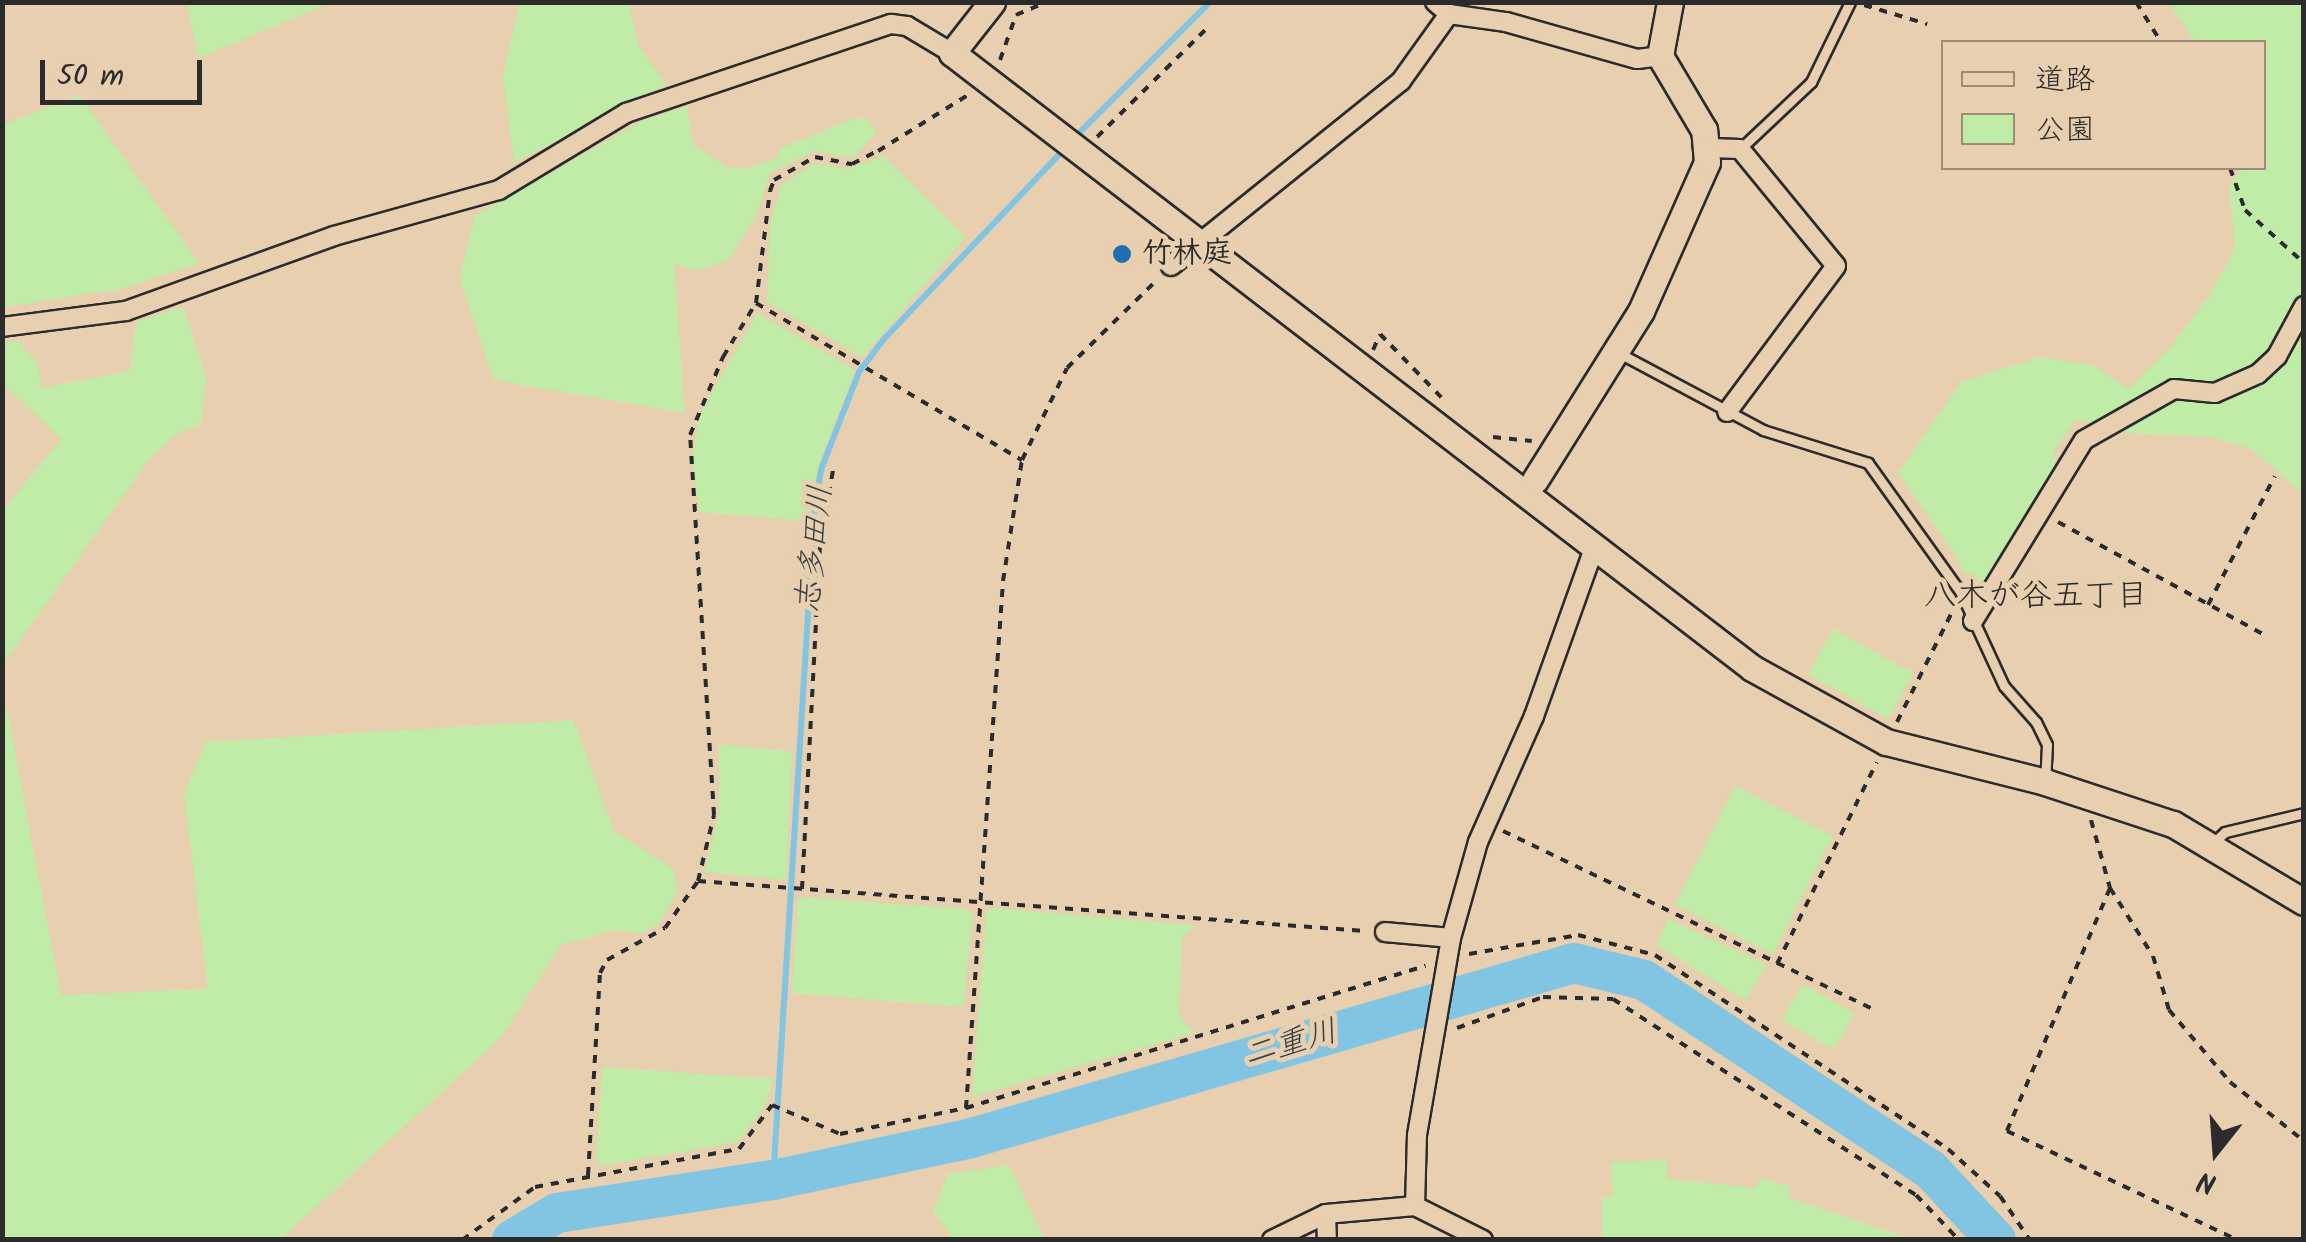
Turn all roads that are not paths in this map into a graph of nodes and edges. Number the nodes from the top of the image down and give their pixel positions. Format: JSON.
{"nodes":[{"id":1,"x":992,"y":2,"type":"edge"},
{"id":2,"x":1670,"y":2,"type":"edge"},
{"id":3,"x":1852,"y":2,"type":"edge"},
{"id":4,"x":1441,"y":8,"type":"edge"},
{"id":5,"x":952,"y":53,"type":"junction"},
{"id":6,"x":1660,"y":56,"type":"junction"},
{"id":7,"x":1710,"y":148,"type":"junction"},
{"id":8,"x":1740,"y":149,"type":"junction"},
{"id":9,"x":1202,"y":243,"type":"junction"},
{"id":10,"x":1172,"y":266,"type":"road end"},
{"id":11,"x":2304,"y":306,"type":"edge"},
{"id":12,"x":2,"y":327,"type":"edge"},
{"id":13,"x":1618,"y":353,"type":"junction"},
{"id":14,"x":1728,"y":412,"type":"junction"},
{"id":15,"x":1530,"y":486,"type":"junction"},
{"id":16,"x":1595,"y":546,"type":"junction"},
{"id":17,"x":1973,"y":621,"type":"junction"},
{"id":18,"x":2045,"y":782,"type":"junction"},
{"id":19,"x":2304,"y":813,"type":"edge"},
{"id":20,"x":2211,"y":844,"type":"junction"},
{"id":21,"x":2304,"y":902,"type":"edge"},
{"id":22,"x":1384,"y":932,"type":"road end"},
{"id":23,"x":1451,"y":938,"type":"junction"},
{"id":24,"x":1415,"y":1206,"type":"junction"},
{"id":25,"x":1326,"y":1214,"type":"junction"},
{"id":26,"x":1272,"y":1240,"type":"edge"},
{"id":27,"x":1328,"y":1240,"type":"edge"},
{"id":28,"x":1483,"y":1240,"type":"edge"}],
"edges":[{"from":1,"to":5,"type":"street"},
{"from":2,"to":6,"type":"street"},
{"from":3,"to":8,"type":"lane"},
{"from":4,"to":6,"type":"street"},
{"from":4,"to":9,"type":"street"},
{"from":5,"to":9,"type":"street"},
{"from":5,"to":12,"type":"street"},
{"from":6,"to":7,"type":"street"},
{"from":7,"to":8,"type":"street"},
{"from":7,"to":13,"type":"street"},
{"from":8,"to":14,"type":"street"},
{"from":9,"to":10,"type":"street"},
{"from":9,"to":15,"type":"street"},
{"from":11,"to":17,"type":"street"},
{"from":13,"to":14,"type":"lane"},
{"from":13,"to":15,"type":"street"},
{"from":14,"to":17,"type":"lane"},
{"from":15,"to":16,"type":"street"},
{"from":16,"to":18,"type":"street"},
{"from":16,"to":23,"type":"street"},
{"from":17,"to":18,"type":"lane"},
{"from":18,"to":20,"type":"street"},
{"from":19,"to":20,"type":"lane"},
{"from":20,"to":21,"type":"street"},
{"from":22,"to":23,"type":"street"},
{"from":23,"to":24,"type":"street"},
{"from":24,"to":25,"type":"street"},
{"from":24,"to":28,"type":"street"},
{"from":25,"to":26,"type":"street"},
{"from":25,"to":27,"type":"street"}]}
